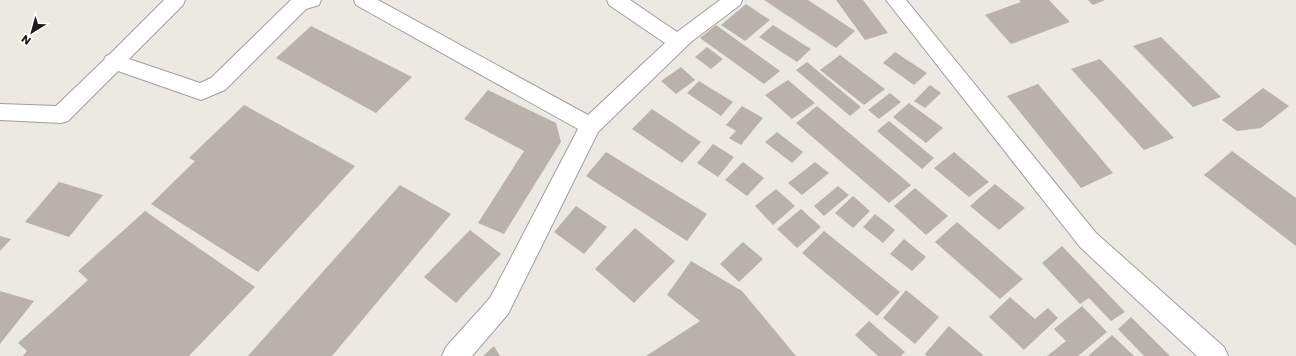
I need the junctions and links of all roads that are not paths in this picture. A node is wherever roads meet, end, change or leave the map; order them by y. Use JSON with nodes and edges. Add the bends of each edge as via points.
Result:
{"nodes":[{"id":1,"x":176,"y":0,"type":"edge"},
{"id":2,"x":312,"y":0,"type":"edge"},
{"id":3,"x":363,"y":0,"type":"edge"},
{"id":4,"x":616,"y":0,"type":"edge"},
{"id":5,"x":733,"y":0,"type":"edge"},
{"id":6,"x":895,"y":0,"type":"edge"},
{"id":7,"x":678,"y":42,"type":"junction"},
{"id":8,"x":113,"y":61,"type":"junction"},
{"id":9,"x":0,"y":112,"type":"edge"},
{"id":10,"x":590,"y":126,"type":"junction"},
{"id":11,"x":455,"y":356,"type":"edge"},
{"id":12,"x":1215,"y":356,"type":"edge"}],
"edges":[{"from":1,"to":8,"type":"street"},
{"from":2,"to":8,"type":"street","via":[[300,4],[218,84],[200,92]]},
{"from":3,"to":10,"type":"street"},
{"from":4,"to":7,"type":"street"},
{"from":5,"to":7,"type":"street"},
{"from":6,"to":12,"type":"street","via":[[1088,240]]},
{"from":7,"to":10,"type":"street"},
{"from":8,"to":9,"type":"street","via":[[61,115]]},
{"from":10,"to":11,"type":"street","via":[[499,306]]}]}
